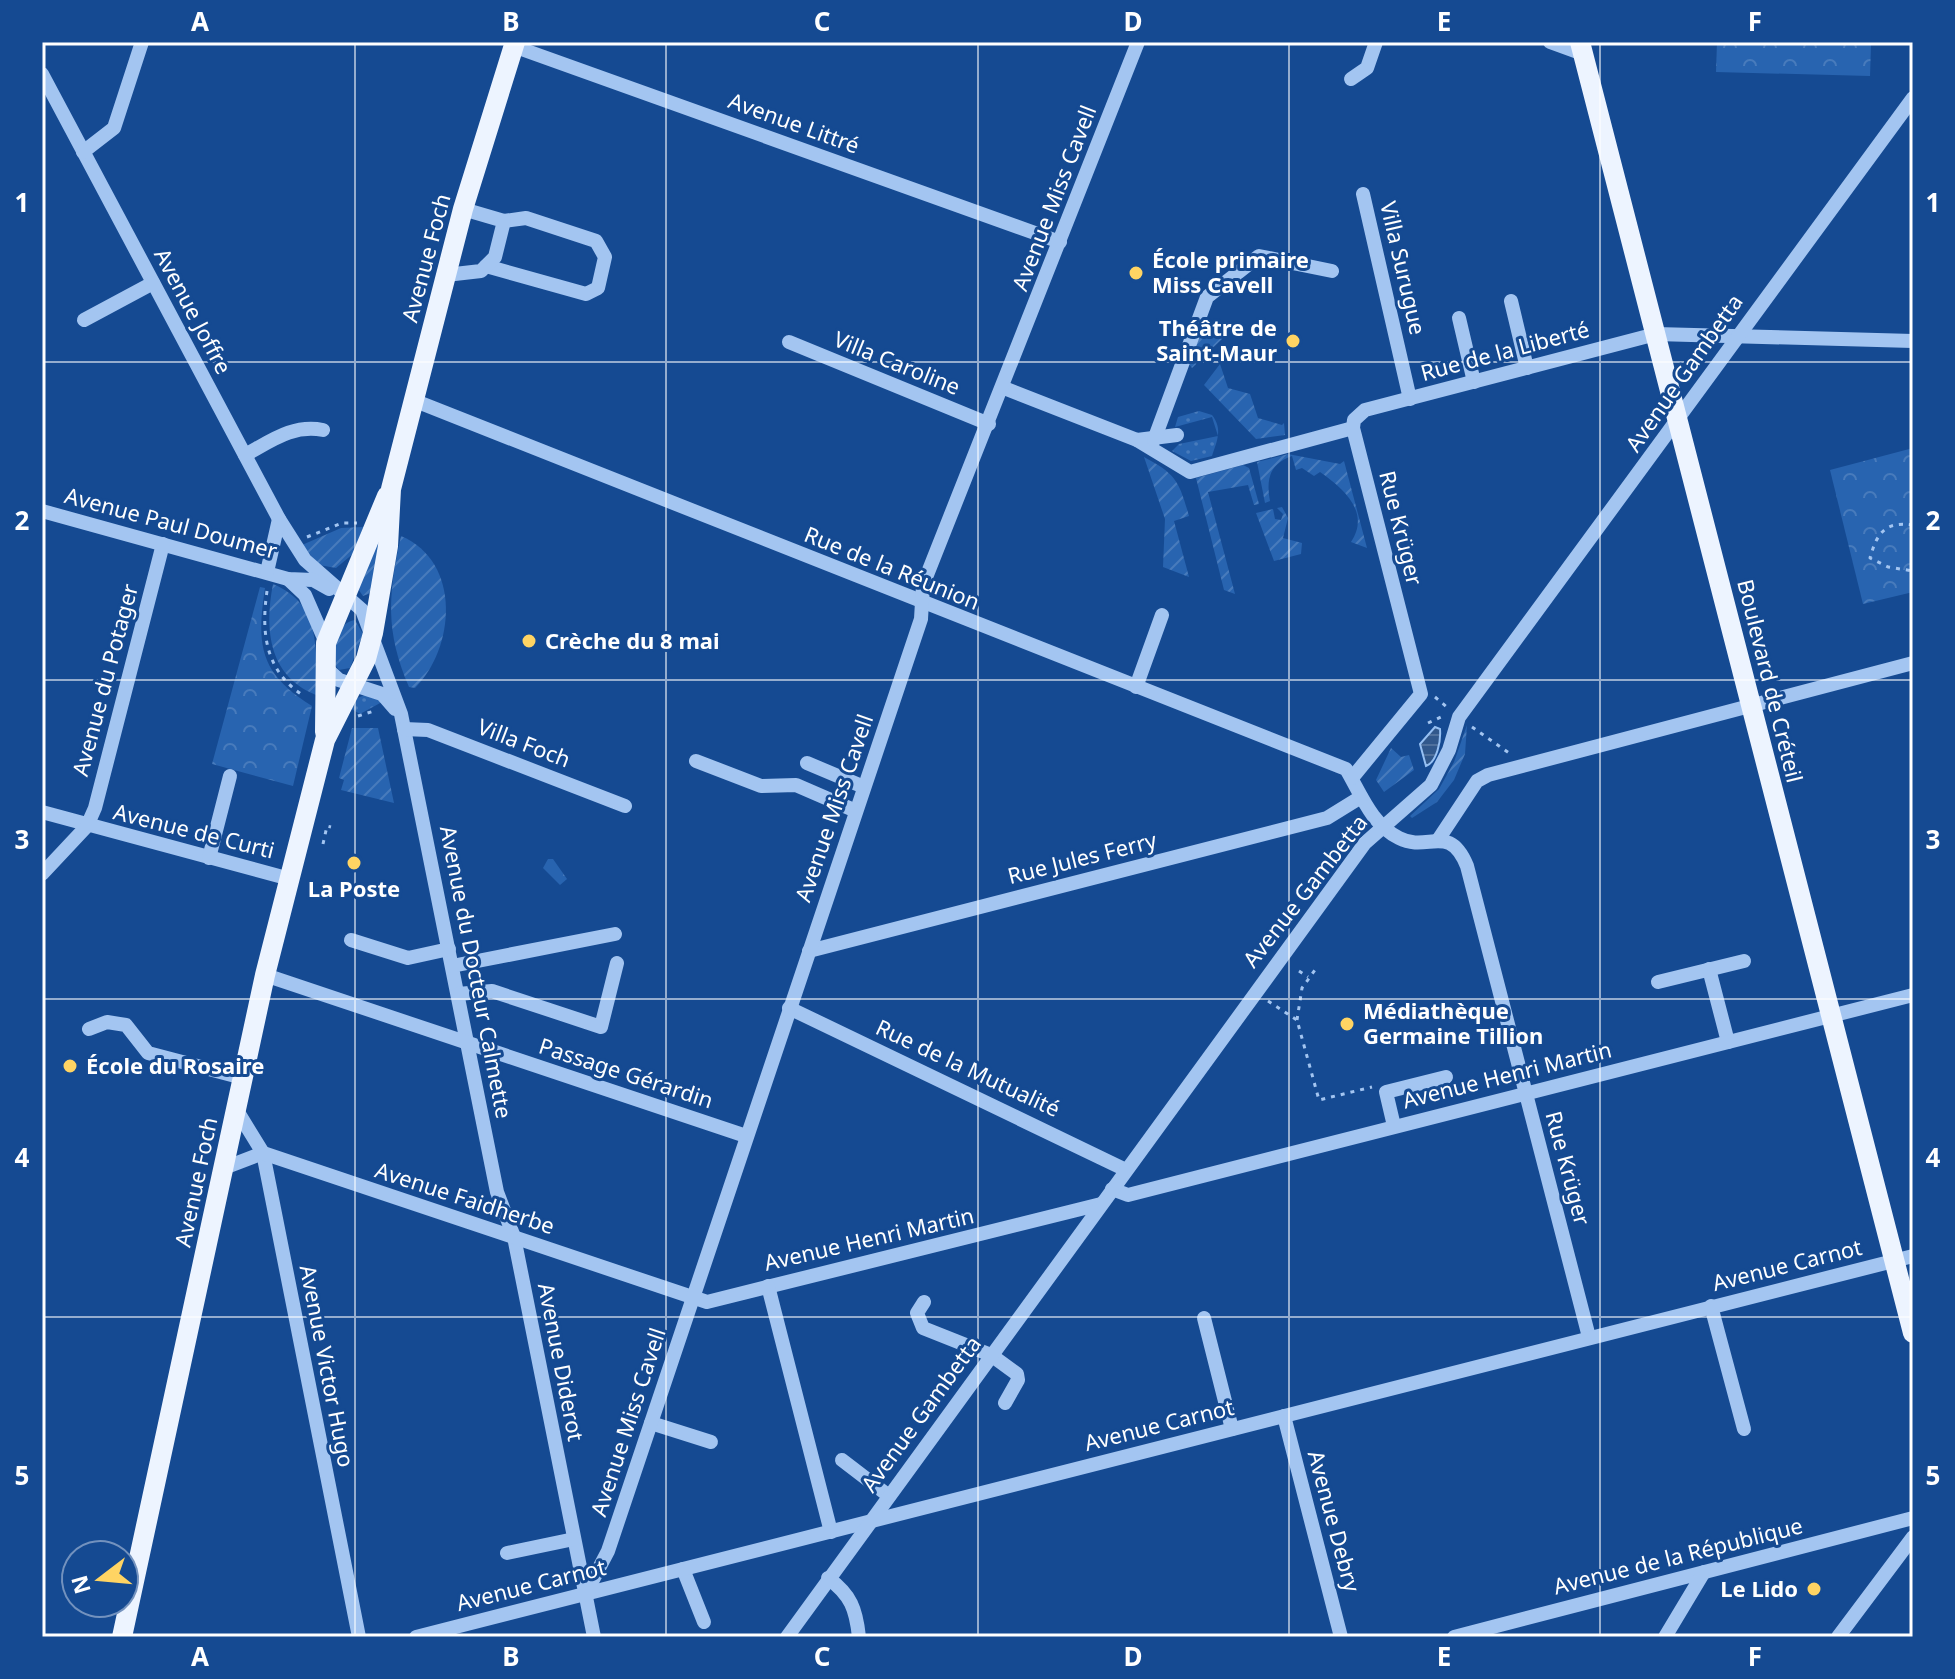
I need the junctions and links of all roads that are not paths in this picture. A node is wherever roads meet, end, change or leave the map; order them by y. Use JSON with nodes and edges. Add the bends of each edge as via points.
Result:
{"nodes":[{"id":1,"x":142,"y":42,"type":"edge"},
{"id":2,"x":1138,"y":42,"type":"edge"},
{"id":3,"x":1376,"y":42,"type":"edge"},
{"id":4,"x":1550,"y":42,"type":"edge"},
{"id":5,"x":514,"y":44,"type":"edge"},
{"id":6,"x":1581,"y":48,"type":"edge"},
{"id":7,"x":42,"y":74,"type":"edge"},
{"id":8,"x":1351,"y":79,"type":"dead end"},
{"id":9,"x":1913,"y":98,"type":"edge"},
{"id":10,"x":83,"y":152,"type":"junction"},
{"id":11,"x":1363,"y":194,"type":"dead end"},
{"id":12,"x":463,"y":209,"type":"junction"},
{"id":13,"x":504,"y":221,"type":"junction"},
{"id":14,"x":1060,"y":242,"type":"junction"},
{"id":15,"x":486,"y":266,"type":"junction"},
{"id":16,"x":1332,"y":271,"type":"dead end"},
{"id":17,"x":446,"y":275,"type":"junction"},
{"id":18,"x":153,"y":283,"type":"junction"},
{"id":19,"x":1511,"y":301,"type":"dead end"},
{"id":20,"x":1459,"y":318,"type":"dead end"},
{"id":21,"x":84,"y":320,"type":"dead end"},
{"id":22,"x":1656,"y":334,"type":"junction"},
{"id":23,"x":1735,"y":337,"type":"junction"},
{"id":24,"x":1913,"y":341,"type":"edge"},
{"id":25,"x":789,"y":342,"type":"dead end"},
{"id":26,"x":1527,"y":368,"type":"junction"},
{"id":27,"x":1474,"y":382,"type":"junction"},
{"id":28,"x":1004,"y":388,"type":"junction"},
{"id":29,"x":1410,"y":399,"type":"junction"},
{"id":30,"x":413,"y":400,"type":"junction"},
{"id":31,"x":1678,"y":422,"type":"junction"},
{"id":32,"x":989,"y":424,"type":"junction"},
{"id":33,"x":1353,"y":428,"type":"junction"},
{"id":34,"x":323,"y":430,"type":"dead end"},
{"id":35,"x":1177,"y":435,"type":"dead end"},
{"id":36,"x":1137,"y":440,"type":"junction"},
{"id":37,"x":1154,"y":440,"type":"junction"},
{"id":38,"x":245,"y":455,"type":"junction"},
{"id":39,"x":391,"y":489,"type":"junction"},
{"id":40,"x":42,"y":511,"type":"edge"},
{"id":41,"x":279,"y":519,"type":"junction"},
{"id":42,"x":163,"y":544,"type":"junction"},
{"id":43,"x":267,"y":578,"type":"junction"},
{"id":44,"x":288,"y":579,"type":"junction"},
{"id":45,"x":343,"y":597,"type":"junction"},
{"id":46,"x":922,"y":604,"type":"junction"},
{"id":47,"x":1162,"y":615,"type":"dead end"},
{"id":48,"x":373,"y":633,"type":"junction"},
{"id":49,"x":326,"y":643,"type":"junction"},
{"id":50,"x":1913,"y":663,"type":"edge"},
{"id":51,"x":326,"y":668,"type":"junction"},
{"id":52,"x":353,"y":683,"type":"junction"},
{"id":53,"x":1136,"y":687,"type":"junction"},
{"id":54,"x":1752,"y":705,"type":"junction"},
{"id":55,"x":403,"y":721,"type":"junction"},
{"id":56,"x":325,"y":740,"type":"junction"},
{"id":57,"x":696,"y":761,"type":"dead end"},
{"id":58,"x":807,"y":763,"type":"dead end"},
{"id":59,"x":230,"y":776,"type":"dead end"},
{"id":60,"x":1352,"y":778,"type":"junction"},
{"id":61,"x":864,"y":787,"type":"junction"},
{"id":62,"x":1361,"y":797,"type":"junction"},
{"id":63,"x":625,"y":806,"type":"dead end"},
{"id":64,"x":856,"y":811,"type":"junction"},
{"id":65,"x":42,"y":812,"type":"edge"},
{"id":66,"x":1382,"y":825,"type":"junction"},
{"id":67,"x":87,"y":826,"type":"junction"},
{"id":68,"x":1438,"y":840,"type":"junction"},
{"id":69,"x":209,"y":858,"type":"junction"},
{"id":70,"x":42,"y":874,"type":"edge"},
{"id":71,"x":290,"y":879,"type":"junction"},
{"id":72,"x":615,"y":934,"type":"dead end"},
{"id":73,"x":351,"y":940,"type":"dead end"},
{"id":74,"x":449,"y":949,"type":"junction"},
{"id":75,"x":809,"y":951,"type":"junction"},
{"id":76,"x":1744,"y":961,"type":"dead end"},
{"id":77,"x":617,"y":963,"type":"dead end"},
{"id":78,"x":452,"y":966,"type":"junction"},
{"id":79,"x":1709,"y":969,"type":"junction"},
{"id":80,"x":265,"y":975,"type":"junction"},
{"id":81,"x":1658,"y":982,"type":"dead end"},
{"id":82,"x":458,"y":994,"type":"junction"},
{"id":83,"x":1913,"y":995,"type":"edge"},
{"id":84,"x":789,"y":1008,"type":"junction"},
{"id":85,"x":1832,"y":1016,"type":"junction"},
{"id":86,"x":89,"y":1029,"type":"dead end"},
{"id":87,"x":1728,"y":1042,"type":"junction"},
{"id":88,"x":468,"y":1044,"type":"junction"},
{"id":89,"x":1446,"y":1077,"type":"dead end"},
{"id":90,"x":243,"y":1078,"type":"junction"},
{"id":91,"x":1525,"y":1094,"type":"junction"},
{"id":92,"x":236,"y":1109,"type":"junction"},
{"id":93,"x":1394,"y":1126,"type":"junction"},
{"id":94,"x":746,"y":1136,"type":"junction"},
{"id":95,"x":263,"y":1153,"type":"junction"},
{"id":96,"x":224,"y":1168,"type":"junction"},
{"id":97,"x":1126,"y":1170,"type":"junction"},
{"id":98,"x":1112,"y":1189,"type":"junction"},
{"id":99,"x":1102,"y":1204,"type":"junction"},
{"id":100,"x":514,"y":1237,"type":"junction"},
{"id":101,"x":1904,"y":1258,"type":"edge"},
{"id":102,"x":768,"y":1286,"type":"junction"},
{"id":103,"x":692,"y":1298,"type":"junction"},
{"id":104,"x":924,"y":1302,"type":"dead end"},
{"id":105,"x":1711,"y":1306,"type":"junction"},
{"id":106,"x":1204,"y":1318,"type":"dead end"},
{"id":107,"x":1913,"y":1333,"type":"edge"},
{"id":108,"x":1589,"y":1337,"type":"junction"},
{"id":109,"x":991,"y":1355,"type":"junction"},
{"id":110,"x":1005,"y":1403,"type":"dead end"},
{"id":111,"x":1284,"y":1416,"type":"junction"},
{"id":112,"x":651,"y":1423,"type":"junction"},
{"id":113,"x":1232,"y":1429,"type":"junction"},
{"id":114,"x":1744,"y":1429,"type":"dead end"},
{"id":115,"x":711,"y":1442,"type":"dead end"},
{"id":116,"x":842,"y":1460,"type":"dead end"},
{"id":117,"x":889,"y":1496,"type":"junction"},
{"id":118,"x":1913,"y":1518,"type":"edge"},
{"id":119,"x":870,"y":1521,"type":"junction"},
{"id":120,"x":831,"y":1532,"type":"junction"},
{"id":121,"x":1913,"y":1537,"type":"edge"},
{"id":122,"x":574,"y":1539,"type":"junction"},
{"id":123,"x":507,"y":1553,"type":"dead end"},
{"id":124,"x":683,"y":1569,"type":"junction"},
{"id":125,"x":1704,"y":1572,"type":"junction"},
{"id":126,"x":828,"y":1578,"type":"junction"},
{"id":127,"x":586,"y":1593,"type":"junction"},
{"id":128,"x":704,"y":1622,"type":"dead end"},
{"id":129,"x":122,"y":1637,"type":"edge"},
{"id":130,"x":359,"y":1637,"type":"edge"},
{"id":131,"x":416,"y":1637,"type":"edge"},
{"id":132,"x":594,"y":1637,"type":"edge"},
{"id":133,"x":787,"y":1637,"type":"edge"},
{"id":134,"x":859,"y":1637,"type":"edge"},
{"id":135,"x":1341,"y":1637,"type":"edge"},
{"id":136,"x":1454,"y":1637,"type":"edge"},
{"id":137,"x":1665,"y":1637,"type":"edge"},
{"id":138,"x":1838,"y":1637,"type":"edge"}],
"edges":[{"from":1,"to":10,"type":"street","via":[[114,128]]},
{"from":2,"to":14,"type":"street","name":"Avenue Miss Cavell"},
{"from":3,"to":8,"type":"street","via":[[1367,68]]},
{"from":4,"to":6,"type":"street"},
{"from":5,"to":12,"type":"main road","name":"Avenue Foch"},
{"from":5,"to":14,"type":"street","name":"Avenue Littré"},
{"from":6,"to":22,"type":"main road","name":"Boulevard de Créteil"},
{"from":7,"to":10,"type":"street","name":"Avenue Joffre"},
{"from":9,"to":23,"type":"street","name":"Avenue Gambetta"},
{"from":10,"to":18,"type":"street","name":"Avenue Joffre"},
{"from":11,"to":29,"type":"street","name":"Villa Surugue"},
{"from":12,"to":13,"type":"street"},
{"from":12,"to":17,"type":"main road","name":"Avenue Foch"},
{"from":13,"to":15,"type":"street","via":[[495,257]]},
{"from":13,"to":15,"type":"street","via":[[526,218],[596,241],[605,257],[598,288],[586,294]]},
{"from":14,"to":28,"type":"street","name":"Avenue Miss Cavell"},
{"from":15,"to":17,"type":"street"},
{"from":16,"to":37,"type":"street","via":[[1259,256],[1207,297]]},
{"from":17,"to":30,"type":"main road","name":"Avenue Foch"},
{"from":18,"to":21,"type":"street"},
{"from":18,"to":38,"type":"street","name":"Avenue Joffre"},
{"from":19,"to":26,"type":"street"},
{"from":20,"to":27,"type":"street"},
{"from":22,"to":23,"type":"street","name":"Rue de la Liberté"},
{"from":22,"to":26,"type":"street","name":"Rue de la Liberté"},
{"from":22,"to":31,"type":"main road","name":"Boulevard de Créteil"},
{"from":23,"to":24,"type":"street","name":"Rue de la Liberté"},
{"from":23,"to":31,"type":"street","name":"Avenue Gambetta"},
{"from":25,"to":32,"type":"street","name":"Villa Caroline"},
{"from":26,"to":27,"type":"street","name":"Rue de la Liberté"},
{"from":27,"to":29,"type":"street","name":"Rue de la Liberté"},
{"from":28,"to":32,"type":"street","name":"Avenue Miss Cavell"},
{"from":28,"to":36,"type":"street"},
{"from":29,"to":33,"type":"street","name":"Rue de la Liberté","via":[[1365,410]]},
{"from":30,"to":39,"type":"main road","name":"Avenue Foch"},
{"from":30,"to":46,"type":"street","name":"Rue de la Réunion"},
{"from":31,"to":54,"type":"main road","name":"Boulevard de Créteil"},
{"from":31,"to":66,"type":"street","name":"Avenue Gambetta","via":[[1459,717],[1431,785]]},
{"from":32,"to":46,"type":"street","name":"Avenue Miss Cavell","via":[[923,585]]},
{"from":33,"to":36,"type":"street","via":[[1190,472]]},
{"from":33,"to":60,"type":"street","name":"Rue Krüger","via":[[1421,694]]},
{"from":34,"to":38,"type":"street","via":[[294,429]]},
{"from":35,"to":37,"type":"street"},
{"from":36,"to":37,"type":"street"},
{"from":38,"to":41,"type":"street","name":"Avenue Joffre"},
{"from":39,"to":45,"type":"main road","name":"Avenue Foch"},
{"from":39,"to":48,"type":"main road","name":"Avenue Foch","via":[[388,546]]},
{"from":40,"to":42,"type":"street","name":"Avenue Paul Doumer"},
{"from":41,"to":43,"type":"street"},
{"from":41,"to":45,"type":"street","name":"Avenue Joffre","via":[[305,560]]},
{"from":42,"to":43,"type":"street","name":"Avenue Paul Doumer"},
{"from":42,"to":67,"type":"street","name":"Avenue du Potager"},
{"from":43,"to":44,"type":"street","name":"Avenue Paul Doumer"},
{"from":44,"to":45,"type":"street","name":"Avenue Paul Doumer","via":[[313,580]]},
{"from":44,"to":49,"type":"street","via":[[305,595]]},
{"from":45,"to":48,"type":"street","name":"Avenue du Docteur Calmette","via":[[362,610]]},
{"from":45,"to":49,"type":"main road","name":"Avenue Foch"},
{"from":46,"to":53,"type":"street","name":"Rue de la Réunion"},
{"from":46,"to":61,"type":"street","name":"Avenue Miss Cavell"},
{"from":47,"to":53,"type":"street"},
{"from":48,"to":52,"type":"main road","name":"Avenue Foch"},
{"from":48,"to":55,"type":"street","name":"Avenue du Docteur Calmette"},
{"from":49,"to":51,"type":"main road","name":"Avenue Foch"},
{"from":50,"to":54,"type":"street"},
{"from":51,"to":52,"type":"street","via":[[339,680]]},
{"from":51,"to":56,"type":"main road","name":"Avenue Foch"},
{"from":52,"to":55,"type":"street","via":[[382,694]]},
{"from":52,"to":56,"type":"main road","name":"Avenue Foch"},
{"from":53,"to":60,"type":"street","name":"Rue de la Réunion","via":[[1346,769]]},
{"from":54,"to":68,"type":"street","via":[[1477,781]]},
{"from":54,"to":85,"type":"main road","name":"Boulevard de Créteil"},
{"from":55,"to":63,"type":"street","name":"Villa Foch"},
{"from":55,"to":74,"type":"street","name":"Avenue du Docteur Calmette"},
{"from":56,"to":71,"type":"main road","name":"Avenue Foch"},
{"from":57,"to":64,"type":"street","via":[[761,786],[796,785]]},
{"from":58,"to":61,"type":"street"},
{"from":59,"to":69,"type":"street"},
{"from":60,"to":62,"type":"street"},
{"from":61,"to":64,"type":"street","name":"Avenue Miss Cavell"},
{"from":62,"to":66,"type":"street"},
{"from":62,"to":75,"type":"street","name":"Rue Jules Ferry","via":[[1327,818]]},
{"from":64,"to":75,"type":"street","name":"Avenue Miss Cavell"},
{"from":65,"to":67,"type":"street","name":"Avenue de Curti"},
{"from":66,"to":68,"type":"street","via":[[1404,841]]},
{"from":66,"to":97,"type":"street","name":"Avenue Gambetta"},
{"from":67,"to":69,"type":"street","name":"Avenue de Curti"},
{"from":67,"to":70,"type":"street"},
{"from":68,"to":91,"type":"street","name":"Rue Krüger","via":[[1455,846],[1467,866]]},
{"from":69,"to":71,"type":"street","name":"Avenue de Curti"},
{"from":71,"to":80,"type":"main road","name":"Avenue Foch"},
{"from":72,"to":78,"type":"street"},
{"from":73,"to":74,"type":"street","via":[[408,958]]},
{"from":74,"to":78,"type":"street","name":"Avenue du Docteur Calmette"},
{"from":75,"to":84,"type":"street","name":"Avenue Miss Cavell"},
{"from":76,"to":79,"type":"street"},
{"from":77,"to":82,"type":"street","via":[[601,1027],[492,991]]},
{"from":78,"to":82,"type":"street","name":"Avenue du Docteur Calmette"},
{"from":79,"to":81,"type":"street"},
{"from":79,"to":87,"type":"street"},
{"from":80,"to":88,"type":"street","name":"Passage Gérardin"},
{"from":80,"to":90,"type":"main road","name":"Avenue Foch"},
{"from":82,"to":88,"type":"street","name":"Avenue du Docteur Calmette"},
{"from":83,"to":85,"type":"street","name":"Avenue Henri Martin"},
{"from":84,"to":94,"type":"street","name":"Avenue Miss Cavell"},
{"from":84,"to":97,"type":"street","name":"Rue de la Mutualité"},
{"from":85,"to":87,"type":"street","name":"Avenue Henri Martin"},
{"from":85,"to":101,"type":"main road","name":"Boulevard de Créteil"},
{"from":86,"to":90,"type":"street","via":[[107,1022],[126,1025],[148,1053]]},
{"from":87,"to":91,"type":"street","name":"Avenue Henri Martin"},
{"from":88,"to":94,"type":"street","name":"Passage Gérardin"},
{"from":88,"to":100,"type":"street","name":"Avenue du Docteur Calmette","via":[[497,1192]]},
{"from":89,"to":93,"type":"street","via":[[1386,1092]]},
{"from":90,"to":92,"type":"main road","name":"Avenue Foch"},
{"from":91,"to":93,"type":"street","name":"Avenue Henri Martin"},
{"from":91,"to":108,"type":"street","name":"Rue Krüger"},
{"from":92,"to":95,"type":"street","name":"Avenue Victor Hugo"},
{"from":92,"to":96,"type":"main road","name":"Avenue Foch"},
{"from":93,"to":98,"type":"street","name":"Avenue Henri Martin","via":[[1128,1195]]},
{"from":94,"to":103,"type":"street","name":"Avenue Miss Cavell"},
{"from":95,"to":96,"type":"street"},
{"from":95,"to":100,"type":"street","name":"Avenue Faidherbe"},
{"from":95,"to":130,"type":"street","name":"Avenue Victor Hugo"},
{"from":96,"to":129,"type":"main road","name":"Avenue Foch"},
{"from":97,"to":98,"type":"street","name":"Avenue Gambetta"},
{"from":98,"to":99,"type":"street","name":"Avenue Gambetta"},
{"from":99,"to":102,"type":"street","name":"Avenue Henri Martin"},
{"from":99,"to":109,"type":"street","name":"Avenue Gambetta"},
{"from":100,"to":103,"type":"street","name":"Avenue Faidherbe"},
{"from":100,"to":122,"type":"street","name":"Avenue Diderot"},
{"from":101,"to":105,"type":"street","name":"Avenue Carnot"},
{"from":101,"to":107,"type":"main road","name":"Boulevard de Créteil"},
{"from":102,"to":103,"type":"street","name":"Avenue Henri Martin","via":[[707,1302]]},
{"from":102,"to":120,"type":"street"},
{"from":103,"to":112,"type":"street","name":"Avenue Miss Cavell"},
{"from":104,"to":109,"type":"street","via":[[917,1313],[923,1328]]},
{"from":105,"to":108,"type":"street","name":"Avenue Carnot"},
{"from":105,"to":114,"type":"street"},
{"from":106,"to":113,"type":"street"},
{"from":108,"to":111,"type":"street","name":"Avenue Carnot"},
{"from":109,"to":110,"type":"street","via":[[1017,1374]]},
{"from":109,"to":117,"type":"street","name":"Avenue Gambetta"},
{"from":111,"to":113,"type":"street","name":"Avenue Carnot"},
{"from":111,"to":135,"type":"street","name":"Avenue Debry"},
{"from":112,"to":115,"type":"street"},
{"from":112,"to":127,"type":"street","name":"Avenue Miss Cavell","via":[[608,1551]]},
{"from":113,"to":119,"type":"street","name":"Avenue Carnot"},
{"from":116,"to":117,"type":"street"},
{"from":117,"to":119,"type":"street","name":"Avenue Gambetta"},
{"from":118,"to":125,"type":"street","name":"Avenue de la République"},
{"from":119,"to":120,"type":"street","name":"Avenue Carnot"},
{"from":119,"to":126,"type":"street","name":"Avenue Gambetta"},
{"from":120,"to":124,"type":"street","name":"Avenue Carnot"},
{"from":121,"to":138,"type":"street"},
{"from":122,"to":123,"type":"street"},
{"from":122,"to":127,"type":"street","name":"Avenue Diderot"},
{"from":124,"to":127,"type":"street","name":"Avenue Carnot"},
{"from":124,"to":128,"type":"street"},
{"from":125,"to":136,"type":"street","name":"Avenue de la République"},
{"from":125,"to":137,"type":"street"},
{"from":126,"to":133,"type":"street","name":"Avenue Gambetta"},
{"from":126,"to":134,"type":"street","via":[[856,1608]]},
{"from":127,"to":131,"type":"street","name":"Avenue Carnot"},
{"from":127,"to":132,"type":"street","name":"Avenue Diderot"}]}
